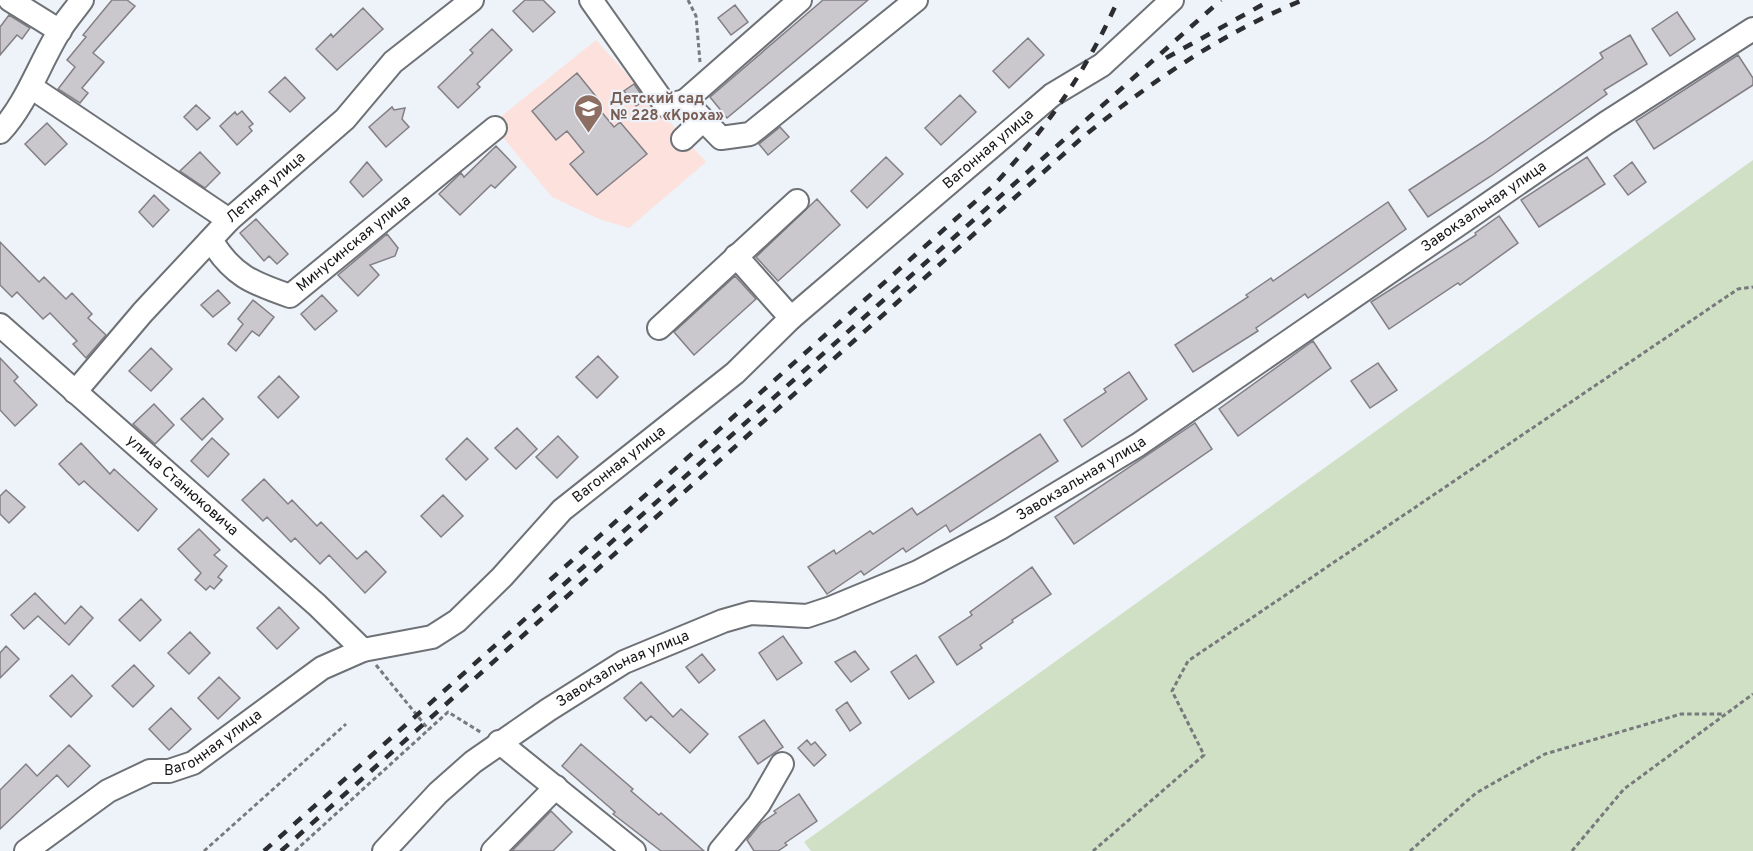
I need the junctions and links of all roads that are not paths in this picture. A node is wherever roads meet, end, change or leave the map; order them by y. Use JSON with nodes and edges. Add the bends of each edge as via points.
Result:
{"nodes":[{"id":1,"x":10,"y":0,"type":"edge"},
{"id":2,"x":82,"y":0,"type":"edge"},
{"id":3,"x":472,"y":0,"type":"edge"},
{"id":4,"x":591,"y":0,"type":"edge"},
{"id":5,"x":800,"y":0,"type":"edge"},
{"id":6,"x":916,"y":0,"type":"edge"},
{"id":7,"x":1172,"y":0,"type":"edge"},
{"id":8,"x":1753,"y":29,"type":"edge"},
{"id":9,"x":60,"y":31,"type":"junction"},
{"id":10,"x":31,"y":87,"type":"junction"},
{"id":11,"x":685,"y":101,"type":"junction"},
{"id":12,"x":703,"y":120,"type":"junction"},
{"id":13,"x":495,"y":128,"type":"dead end"},
{"id":14,"x":0,"y":132,"type":"edge"},
{"id":15,"x":683,"y":139,"type":"dead end"},
{"id":16,"x":796,"y":201,"type":"dead end"},
{"id":17,"x":229,"y":220,"type":"junction"},
{"id":18,"x":212,"y":240,"type":"junction"},
{"id":19,"x":736,"y":256,"type":"junction"},
{"id":20,"x":791,"y":318,"type":"junction"},
{"id":21,"x":0,"y":324,"type":"edge"},
{"id":22,"x":659,"y":328,"type":"dead end"},
{"id":23,"x":75,"y":392,"type":"junction"},
{"id":24,"x":363,"y":650,"type":"junction"},
{"id":25,"x":499,"y":742,"type":"junction"},
{"id":26,"x":782,"y":764,"type":"dead end"},
{"id":27,"x":556,"y":787,"type":"junction"},
{"id":28,"x":26,"y":851,"type":"edge"},
{"id":29,"x":384,"y":851,"type":"edge"},
{"id":30,"x":493,"y":851,"type":"edge"},
{"id":31,"x":634,"y":851,"type":"edge"},
{"id":32,"x":720,"y":851,"type":"edge"}],
"edges":[{"from":1,"to":9,"type":"street"},
{"from":2,"to":9,"type":"street"},
{"from":3,"to":17,"type":"street","name":"Летняя улица","via":[[393,62],[345,119]]},
{"from":4,"to":11,"type":"street","via":[[666,106]]},
{"from":5,"to":11,"type":"street"},
{"from":6,"to":12,"type":"street","via":[[750,134],[721,138]]},
{"from":7,"to":20,"type":"street","name":"Вагонная улица","via":[[1102,65],[1052,95]]},
{"from":8,"to":25,"type":"street","name":"Завокзальная улица","via":[[1606,123],[1137,445],[1000,528],[918,572],[831,608],[807,616],[751,613],[624,662]]},
{"from":9,"to":10,"type":"street"},
{"from":10,"to":14,"type":"street"},
{"from":10,"to":17,"type":"street"},
{"from":11,"to":12,"type":"street"},
{"from":12,"to":15,"type":"street"},
{"from":13,"to":18,"type":"street","name":"Минусинская улица","via":[[290,296],[252,283],[224,262]]},
{"from":16,"to":19,"type":"street"},
{"from":17,"to":18,"type":"street","name":"Летняя улица"},
{"from":18,"to":23,"type":"street","name":"Летняя улица","via":[[143,312]]},
{"from":19,"to":20,"type":"street"},
{"from":19,"to":22,"type":"street"},
{"from":20,"to":24,"type":"street","name":"Вагонная улица","via":[[735,373],[562,510],[456,621],[432,637]]},
{"from":21,"to":23,"type":"street","name":"улица Станюковича"},
{"from":23,"to":24,"type":"street","name":"улица Станюковича"},
{"from":24,"to":28,"type":"street","name":"Вагонная улица","via":[[322,668],[193,763],[169,771],[150,771],[108,791]]},
{"from":25,"to":27,"type":"street"},
{"from":25,"to":29,"type":"street","name":"Завокзальная улица","via":[[438,793]]},
{"from":26,"to":32,"type":"street","via":[[759,804]]},
{"from":27,"to":30,"type":"street"},
{"from":27,"to":31,"type":"street"}]}
